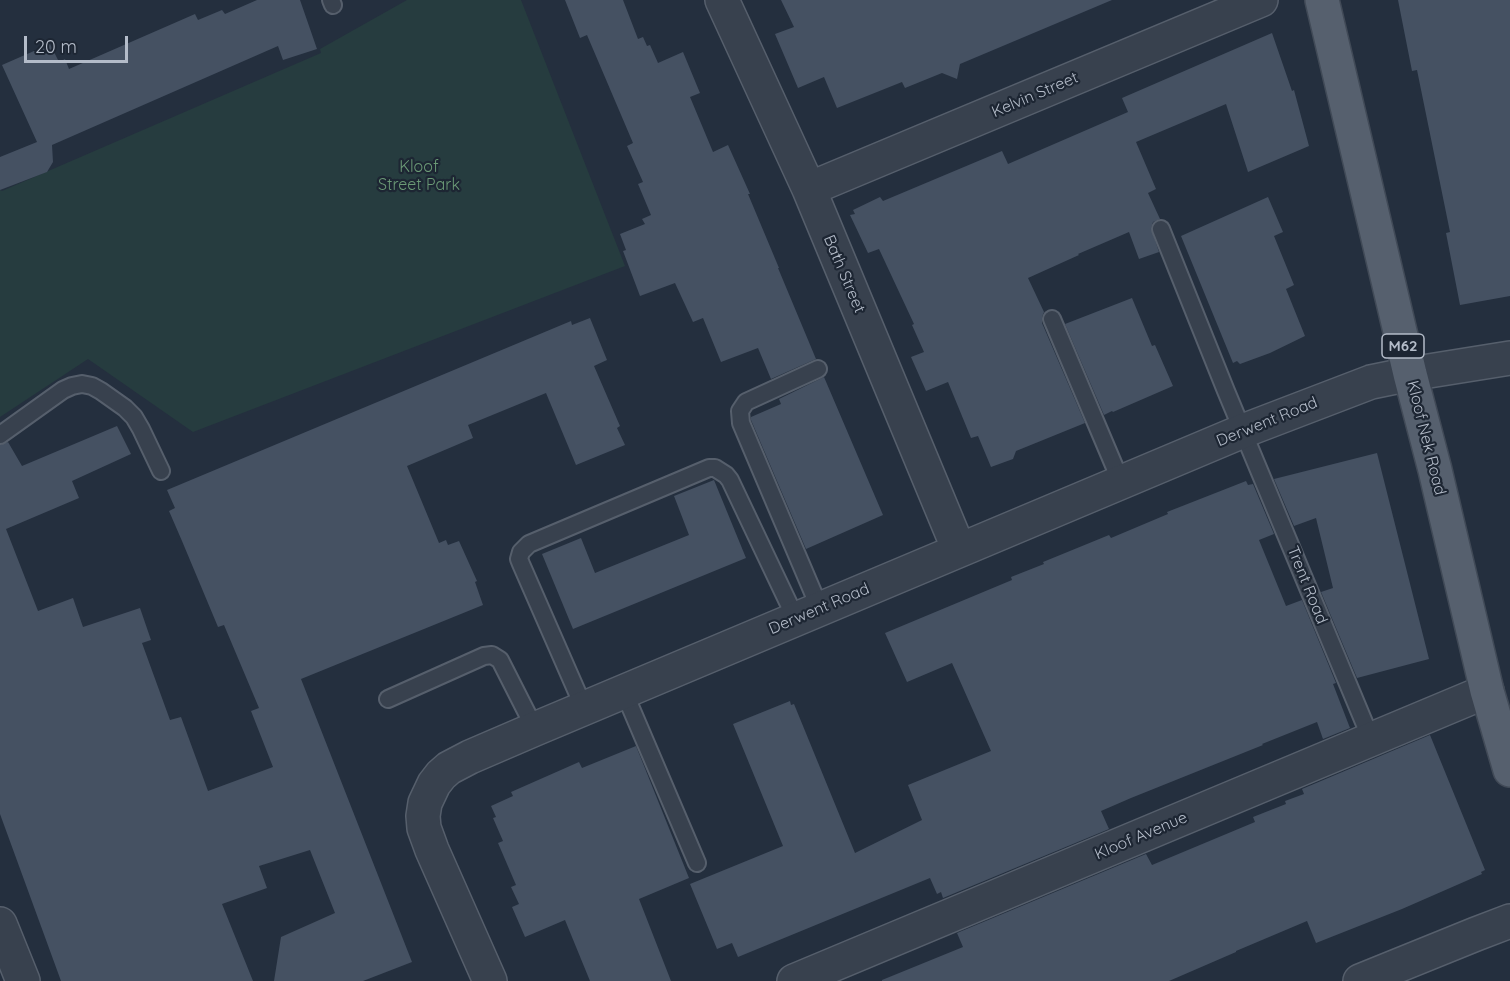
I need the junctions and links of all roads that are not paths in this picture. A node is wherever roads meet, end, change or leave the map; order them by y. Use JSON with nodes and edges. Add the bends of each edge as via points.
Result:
{"nodes":[{"id":1,"x":722,"y":0,"type":"edge"},
{"id":2,"x":1261,"y":0,"type":"edge"},
{"id":3,"x":1322,"y":0,"type":"edge"},
{"id":4,"x":809,"y":189,"type":"junction"},
{"id":5,"x":1161,"y":229,"type":"dead end"},
{"id":6,"x":1052,"y":319,"type":"dead end"},
{"id":7,"x":1510,"y":358,"type":"edge"},
{"id":8,"x":818,"y":369,"type":"dead end"},
{"id":9,"x":1410,"y":374,"type":"junction"},
{"id":10,"x":1243,"y":431,"type":"junction"},
{"id":11,"x":0,"y":435,"type":"edge"},
{"id":12,"x":161,"y":471,"type":"dead end"},
{"id":13,"x":1121,"y":482,"type":"junction"},
{"id":14,"x":959,"y":550,"type":"junction"},
{"id":15,"x":808,"y":614,"type":"junction"},
{"id":16,"x":1487,"y":691,"type":"junction"},
{"id":17,"x":624,"y":692,"type":"junction"},
{"id":18,"x":388,"y":699,"type":"dead end"},
{"id":19,"x":584,"y":708,"type":"junction"},
{"id":20,"x":535,"y":729,"type":"junction"},
{"id":21,"x":1371,"y":739,"type":"junction"},
{"id":22,"x":1510,"y":770,"type":"edge"},
{"id":23,"x":698,"y":863,"type":"dead end"},
{"id":24,"x":1510,"y":921,"type":"edge"},
{"id":25,"x":0,"y":924,"type":"edge"},
{"id":26,"x":24,"y":981,"type":"edge"},
{"id":27,"x":490,"y":981,"type":"edge"},
{"id":28,"x":794,"y":981,"type":"edge"},
{"id":29,"x":1360,"y":981,"type":"edge"}],
"edges":[{"from":1,"to":4,"type":"street","name":"Bath Street"},
{"from":2,"to":4,"type":"street","name":"Kelvin Street"},
{"from":3,"to":9,"type":"main road","name":"Kloof Nek Road","number":"M62"},
{"from":4,"to":14,"type":"street","name":"Bath Street"},
{"from":5,"to":10,"type":"lane","name":"Trent Road"},
{"from":6,"to":13,"type":"lane"},
{"from":7,"to":9,"type":"street","name":"Derwent Road"},
{"from":8,"to":15,"type":"lane","via":[[746,402],[740,411]]},
{"from":9,"to":10,"type":"street","name":"Derwent Road","via":[[1371,382]]},
{"from":9,"to":16,"type":"main road","name":"Kloof Nek Road","number":"M62"},
{"from":10,"to":13,"type":"street","name":"Derwent Road"},
{"from":10,"to":21,"type":"lane","name":"Trent Road"},
{"from":11,"to":12,"type":"lane","via":[[63,390],[82,384],[92,386],[134,417]]},
{"from":13,"to":14,"type":"street","name":"Derwent Road"},
{"from":14,"to":15,"type":"street","name":"Derwent Road"},
{"from":15,"to":17,"type":"street","name":"Derwent Road"},
{"from":15,"to":19,"type":"lane","via":[[730,480],[716,468],[709,468],[529,544],[521,552],[521,564]]},
{"from":16,"to":21,"type":"street","name":"Kloof Avenue"},
{"from":16,"to":22,"type":"main road","name":"Kloof Nek Road","number":"M62"},
{"from":17,"to":19,"type":"street","name":"Derwent Road"},
{"from":17,"to":23,"type":"lane"},
{"from":18,"to":20,"type":"lane","via":[[492,655],[500,660]]},
{"from":19,"to":20,"type":"street","name":"Derwent Road"},
{"from":20,"to":27,"type":"street","name":"Derwent Road","via":[[449,768],[434,784],[425,803],[424,828],[432,850]]},
{"from":21,"to":28,"type":"street","name":"Kloof Avenue"},
{"from":24,"to":29,"type":"street"},
{"from":25,"to":26,"type":"street"}]}
